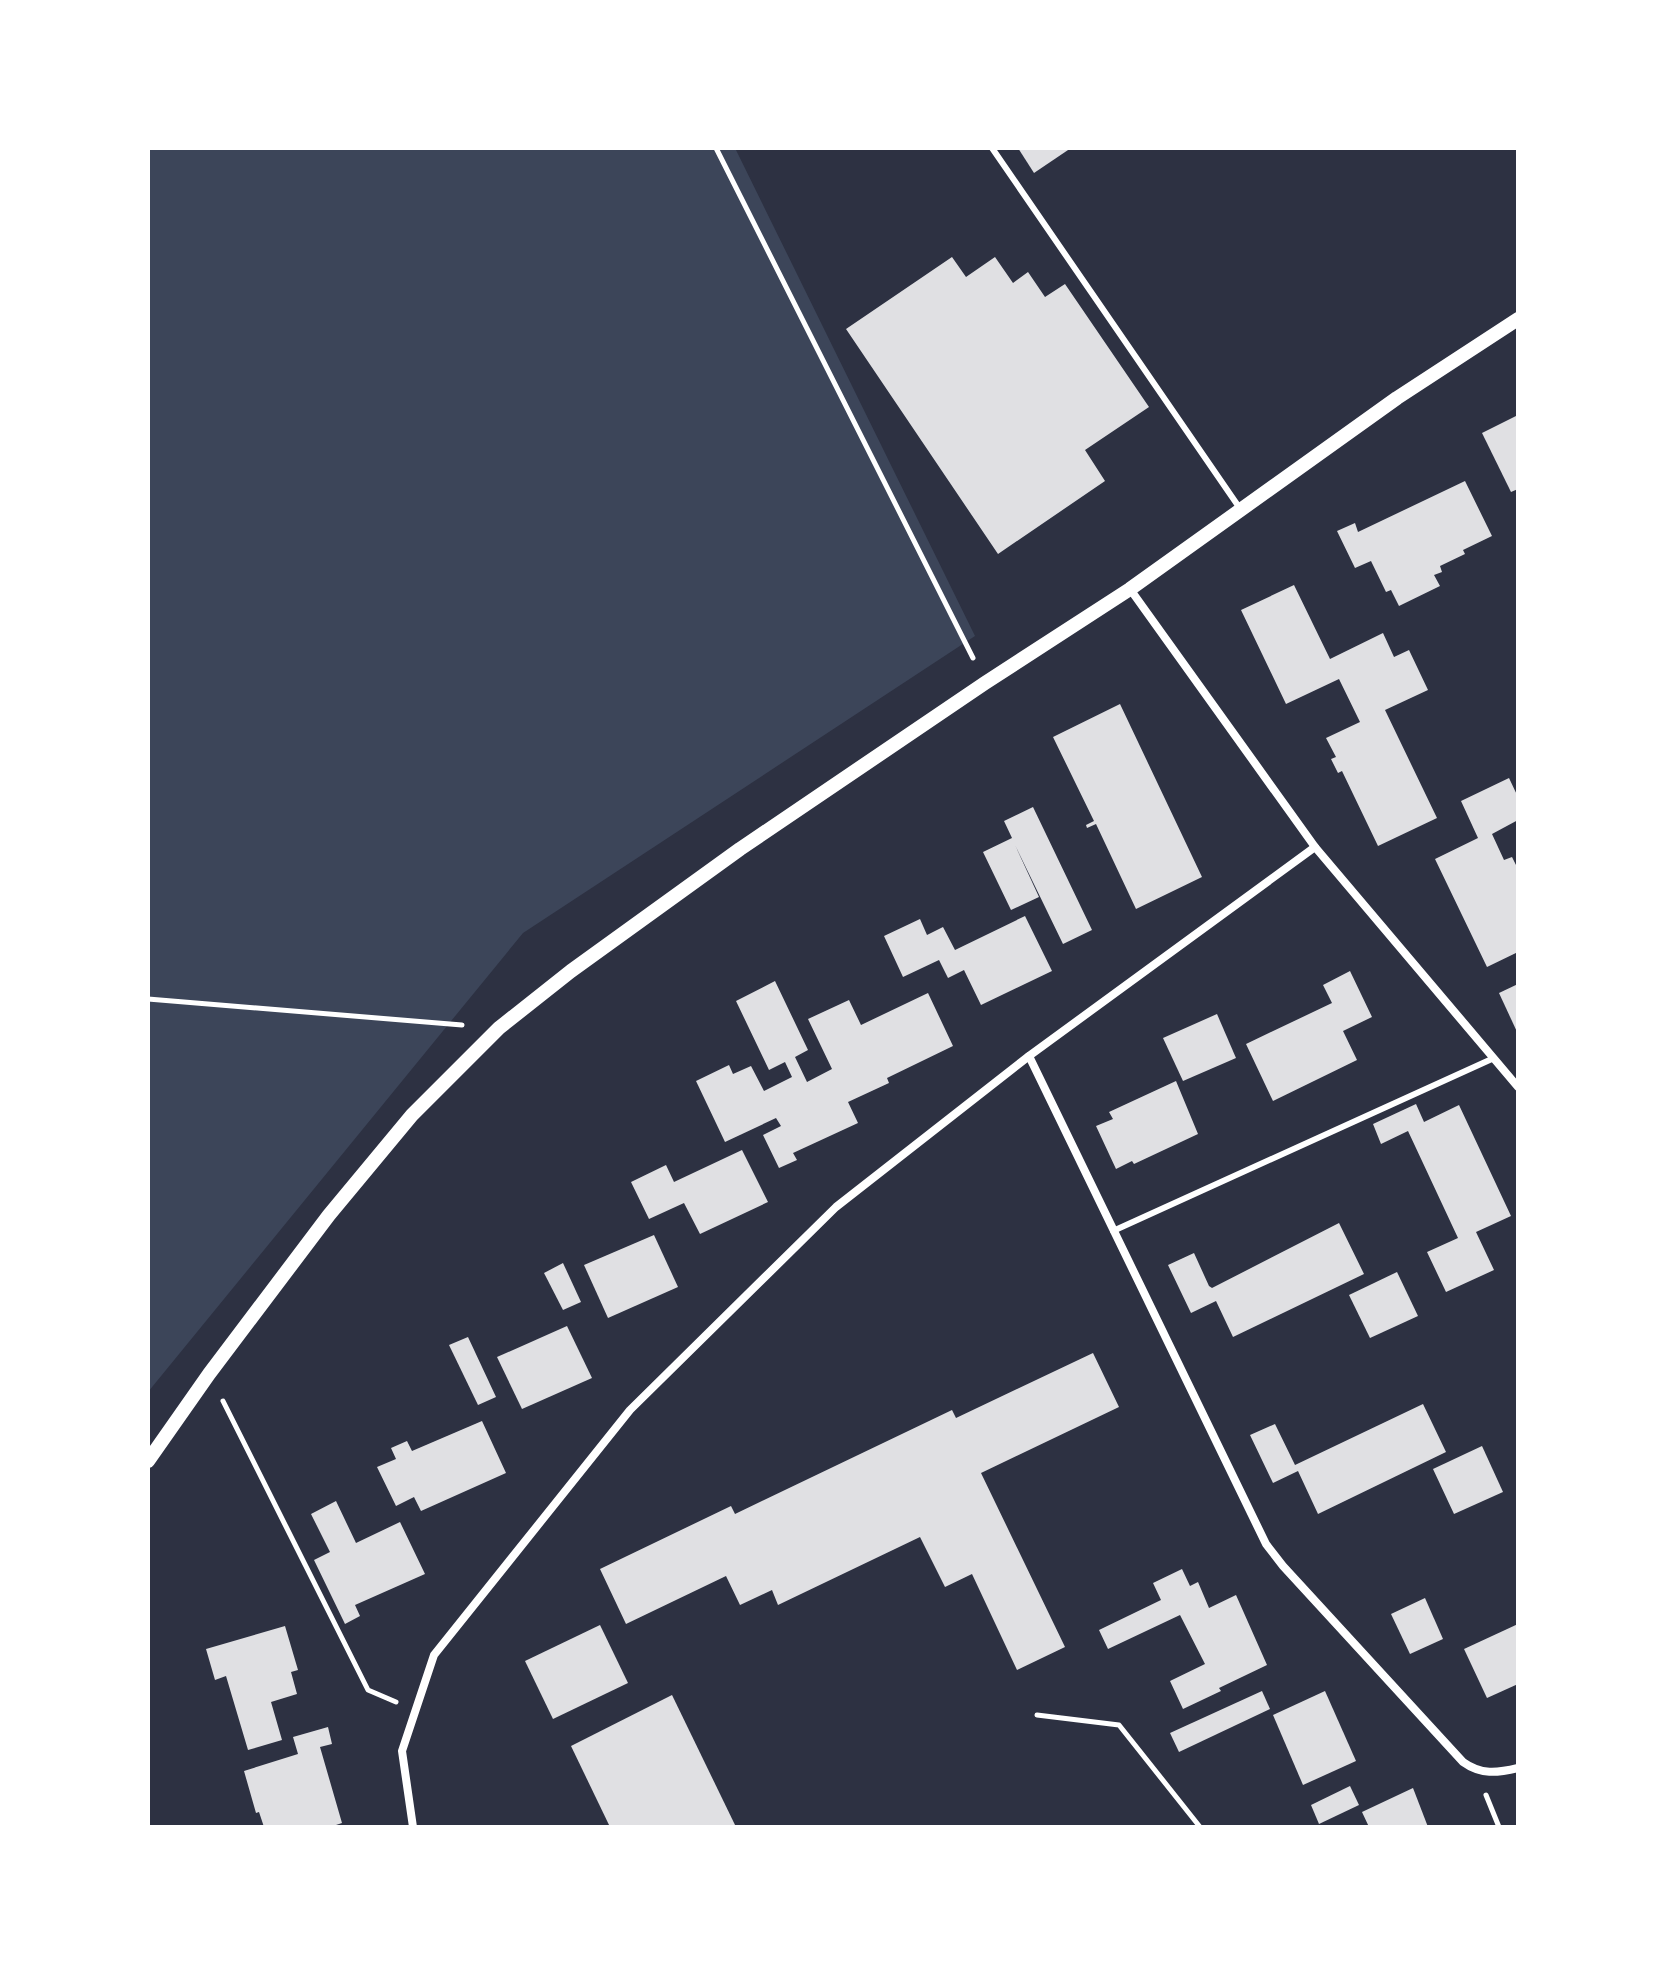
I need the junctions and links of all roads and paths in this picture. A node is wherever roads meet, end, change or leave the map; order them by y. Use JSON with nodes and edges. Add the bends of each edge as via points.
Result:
{"nodes":[{"id":1,"x":716,"y":148,"type":"edge"},
{"id":2,"x":992,"y":148,"type":"edge"},
{"id":3,"x":1518,"y":319,"type":"edge"},
{"id":4,"x":1241,"y":510,"type":"junction"},
{"id":5,"x":1130,"y":589,"type":"junction"},
{"id":6,"x":985,"y":683,"type":"junction"},
{"id":7,"x":1315,"y":847,"type":"junction"},
{"id":8,"x":148,"y":999,"type":"edge"},
{"id":9,"x":499,"y":1028,"type":"junction"},
{"id":10,"x":1029,"y":1056,"type":"junction"},
{"id":11,"x":1494,"y":1058,"type":"junction"},
{"id":12,"x":1518,"y":1087,"type":"edge"},
{"id":13,"x":1113,"y":1231,"type":"junction"},
{"id":14,"x":209,"y":1374,"type":"junction"},
{"id":15,"x":148,"y":1461,"type":"edge"},
{"id":16,"x":415,"y":1710,"type":"junction"},
{"id":17,"x":1037,"y":1715,"type":"dead end"},
{"id":18,"x":1518,"y":1768,"type":"edge"},
{"id":19,"x":413,"y":1827,"type":"edge"},
{"id":20,"x":1200,"y":1827,"type":"edge"}],
"edges":[{"from":1,"to":6,"type":"path"},
{"from":2,"to":4,"type":"lane"},
{"from":3,"to":4,"type":"street"},
{"from":4,"to":5,"type":"street"},
{"from":5,"to":6,"type":"street"},
{"from":5,"to":7,"type":"street"},
{"from":6,"to":9,"type":"street","via":[[740,849]]},
{"from":7,"to":10,"type":"street"},
{"from":7,"to":11,"type":"street"},
{"from":8,"to":9,"type":"path"},
{"from":9,"to":14,"type":"street","via":[[412,1115]]},
{"from":10,"to":13,"type":"street"},
{"from":10,"to":16,"type":"street","via":[[836,1207],[630,1410],[434,1655]]},
{"from":11,"to":12,"type":"street"},
{"from":11,"to":13,"type":"lane"},
{"from":13,"to":18,"type":"street","via":[[1266,1544],[1463,1762],[1476,1771]]},
{"from":14,"to":15,"type":"street"},
{"from":14,"to":16,"type":"path","via":[[368,1690]]},
{"from":16,"to":19,"type":"street","via":[[402,1751]]},
{"from":17,"to":20,"type":"path","via":[[1119,1725]]}]}
